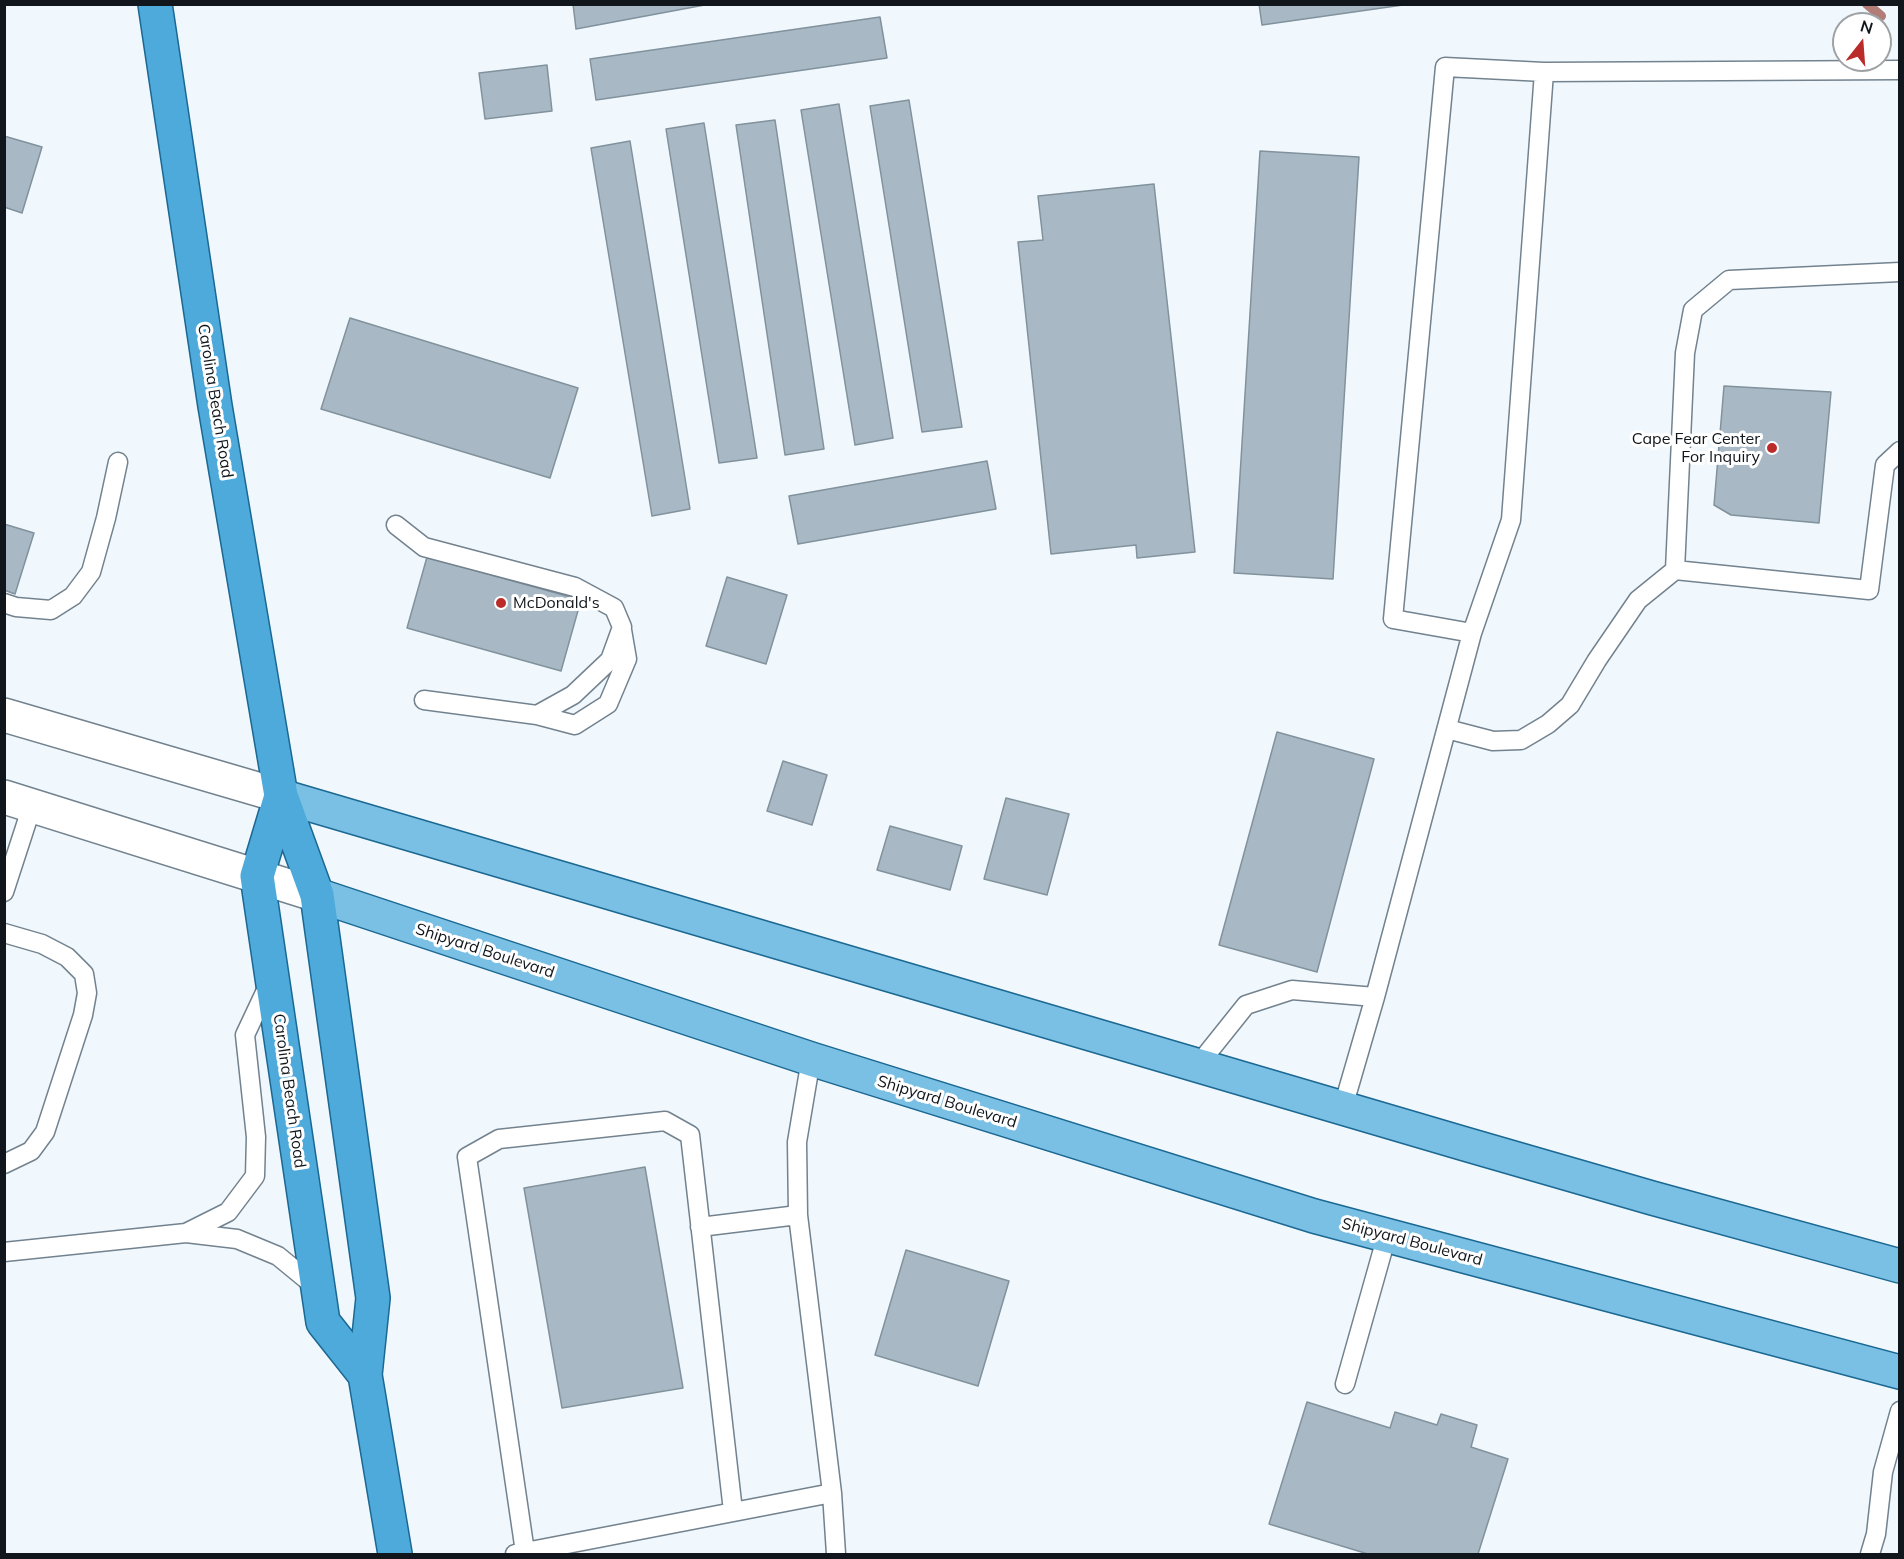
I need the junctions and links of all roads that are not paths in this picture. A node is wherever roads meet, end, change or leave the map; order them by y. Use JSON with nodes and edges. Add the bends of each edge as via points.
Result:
{"nodes":[{"id":1,"x":155,"y":4,"type":"edge"},
{"id":2,"x":1899,"y":70,"type":"edge"},
{"id":3,"x":1544,"y":72,"type":"junction"},
{"id":4,"x":1899,"y":272,"type":"edge"},
{"id":5,"x":1899,"y":451,"type":"edge"},
{"id":6,"x":118,"y":462,"type":"dead end"},
{"id":7,"x":396,"y":525,"type":"dead end"},
{"id":8,"x":1675,"y":570,"type":"junction"},
{"id":9,"x":4,"y":603,"type":"edge"},
{"id":10,"x":622,"y":627,"type":"junction"},
{"id":11,"x":1472,"y":633,"type":"junction"},
{"id":12,"x":424,"y":699,"type":"dead end"},
{"id":13,"x":4,"y":715,"type":"edge"},
{"id":14,"x":537,"y":715,"type":"junction"},
{"id":15,"x":1447,"y":729,"type":"junction"},
{"id":16,"x":281,"y":796,"type":"junction"},
{"id":17,"x":18,"y":801,"type":"edge"},
{"id":18,"x":257,"y":876,"type":"junction"},
{"id":19,"x":4,"y":892,"type":"edge"},
{"id":20,"x":317,"y":895,"type":"junction"},
{"id":21,"x":4,"y":933,"type":"edge"},
{"id":22,"x":272,"y":977,"type":"junction"},
{"id":23,"x":1375,"y":997,"type":"junction"},
{"id":24,"x":812,"y":1059,"type":"junction"},
{"id":25,"x":1198,"y":1065,"type":"junction"},
{"id":26,"x":1343,"y":1107,"type":"junction"},
{"id":27,"x":4,"y":1164,"type":"edge"},
{"id":28,"x":798,"y":1215,"type":"junction"},
{"id":29,"x":700,"y":1227,"type":"junction"},
{"id":30,"x":186,"y":1233,"type":"junction"},
{"id":31,"x":1387,"y":1235,"type":"junction"},
{"id":32,"x":4,"y":1252,"type":"edge"},
{"id":33,"x":1899,"y":1266,"type":"edge"},
{"id":34,"x":318,"y":1289,"type":"junction"},
{"id":35,"x":1899,"y":1372,"type":"edge"},
{"id":36,"x":365,"y":1376,"type":"junction"},
{"id":37,"x":1345,"y":1384,"type":"dead end"},
{"id":38,"x":1899,"y":1411,"type":"edge"},
{"id":39,"x":832,"y":1493,"type":"junction"},
{"id":40,"x":733,"y":1511,"type":"junction"},
{"id":41,"x":520,"y":1553,"type":"edge"},
{"id":42,"x":395,"y":1554,"type":"edge"},
{"id":43,"x":836,"y":1554,"type":"edge"},
{"id":44,"x":1870,"y":1554,"type":"edge"}],
"edges":[{"from":1,"to":16,"type":"highway","name":"Carolina Beach Road","via":[[215,406]]},
{"from":2,"to":3,"type":"lane"},
{"from":3,"to":11,"type":"lane","via":[[1511,520]]},
{"from":3,"to":11,"type":"lane","via":[[1445,67],[1393,619]]},
{"from":4,"to":8,"type":"lane","via":[[1729,280],[1693,310],[1685,353]]},
{"from":5,"to":8,"type":"lane","via":[[1885,465],[1869,590]]},
{"from":6,"to":9,"type":"lane","via":[[91,572],[73,596],[51,610]]},
{"from":7,"to":10,"type":"lane","via":[[423,547],[576,587],[614,608]]},
{"from":8,"to":15,"type":"lane","via":[[1638,600],[1570,705],[1548,724],[1521,740],[1493,741]]},
{"from":10,"to":14,"type":"lane","via":[[610,660],[573,695]]},
{"from":10,"to":14,"type":"lane","via":[[627,659],[608,704],[575,725]]},
{"from":11,"to":15,"type":"lane"},
{"from":12,"to":14,"type":"lane"},
{"from":13,"to":16,"type":"main road"},
{"from":15,"to":23,"type":"lane"},
{"from":16,"to":18,"type":"highway","name":"Carolina Beach Road"},
{"from":16,"to":20,"type":"highway","name":"Carolina Beach Road"},
{"from":16,"to":25,"type":"main road"},
{"from":17,"to":18,"type":"main road","name":"Shipyard Boulevard"},
{"from":17,"to":19,"type":"lane"},
{"from":18,"to":20,"type":"main road","name":"Shipyard Boulevard"},
{"from":18,"to":22,"type":"highway","name":"Carolina Beach Road"},
{"from":20,"to":24,"type":"main road","name":"Shipyard Boulevard"},
{"from":20,"to":36,"type":"highway","name":"Carolina Beach Road","via":[[373,1298]]},
{"from":21,"to":27,"type":"lane","via":[[42,944],[67,957],[84,974],[87,993],[45,1132],[31,1151]]},
{"from":22,"to":30,"type":"lane","via":[[245,1035],[256,1137],[255,1176],[228,1212]]},
{"from":22,"to":34,"type":"highway","name":"Carolina Beach Road"},
{"from":23,"to":25,"type":"lane","via":[[1293,990],[1246,1005]]},
{"from":23,"to":26,"type":"lane"},
{"from":24,"to":28,"type":"lane","via":[[797,1142]]},
{"from":24,"to":31,"type":"main road","name":"Shipyard Boulevard"},
{"from":25,"to":26,"type":"main road"},
{"from":26,"to":33,"type":"main road"},
{"from":28,"to":29,"type":"lane"},
{"from":28,"to":39,"type":"lane"},
{"from":29,"to":40,"type":"lane"},
{"from":29,"to":41,"type":"lane","via":[[690,1135],[665,1121],[499,1139],[467,1157]]},
{"from":30,"to":32,"type":"lane"},
{"from":30,"to":34,"type":"lane","via":[[237,1239],[278,1256]]},
{"from":31,"to":35,"type":"main road","name":"Shipyard Boulevard"},
{"from":31,"to":37,"type":"lane"},
{"from":34,"to":36,"type":"highway","name":"Carolina Beach Road","via":[[323,1322]]},
{"from":36,"to":42,"type":"highway","name":"Carolina Beach Road"},
{"from":38,"to":44,"type":"lane","via":[[1883,1472]]},
{"from":39,"to":40,"type":"lane"},
{"from":39,"to":43,"type":"lane"},
{"from":40,"to":41,"type":"lane"}]}
